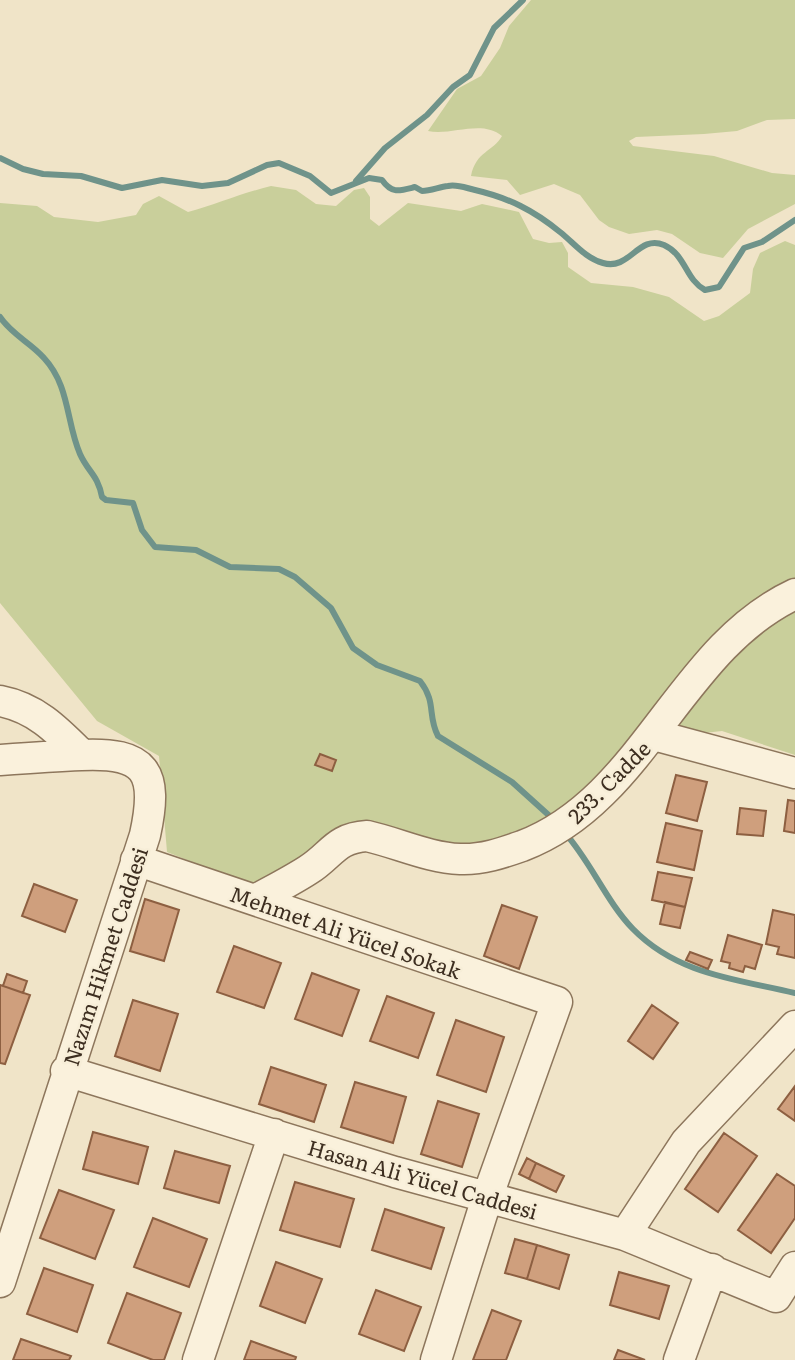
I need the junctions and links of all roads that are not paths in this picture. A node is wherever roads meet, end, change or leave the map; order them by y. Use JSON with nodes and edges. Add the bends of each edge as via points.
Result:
{"nodes":[{"id":1,"x":795,"y":594,"type":"edge"},
{"id":2,"x":0,"y":701,"type":"edge"},
{"id":3,"x":654,"y":735,"type":"junction"},
{"id":4,"x":82,"y":755,"type":"junction"},
{"id":5,"x":0,"y":760,"type":"edge"},
{"id":6,"x":795,"y":773,"type":"edge"},
{"id":7,"x":136,"y":860,"type":"junction"},
{"id":8,"x":256,"y":900,"type":"junction"},
{"id":9,"x":795,"y":1026,"type":"edge"},
{"id":10,"x":66,"y":1071,"type":"junction"},
{"id":11,"x":274,"y":1134,"type":"junction"},
{"id":12,"x":487,"y":1198,"type":"junction"},
{"id":13,"x":625,"y":1235,"type":"junction"},
{"id":14,"x":795,"y":1267,"type":"edge"},
{"id":15,"x":712,"y":1269,"type":"junction"},
{"id":16,"x":0,"y":1282,"type":"edge"},
{"id":17,"x":198,"y":1360,"type":"edge"},
{"id":18,"x":436,"y":1360,"type":"edge"},
{"id":19,"x":679,"y":1360,"type":"edge"}],
"edges":[{"from":1,"to":3,"type":"street","name":"233. Cadde","via":[[756,617],[712,658]]},
{"from":2,"to":4,"type":"street","via":[[23,705],[50,723]]},
{"from":3,"to":6,"type":"street","name":"233. Cadde"},
{"from":3,"to":8,"type":"street","name":"233. Cadde","via":[[595,799],[540,838],[503,853],[458,859],[368,836],[353,837]]},
{"from":4,"to":5,"type":"street","name":"Nazım Hikmet Caddesi"},
{"from":4,"to":7,"type":"street","name":"Nazım Hikmet Caddesi","via":[[121,755],[133,760],[148,780],[149,815]]},
{"from":7,"to":8,"type":"street","name":"Mehmet Ali Yücel Sokak"},
{"from":7,"to":10,"type":"street","name":"Nazım Hikmet Caddesi"},
{"from":8,"to":12,"type":"street","name":"Mehmet Ali Yücel Sokak","via":[[557,1002]]},
{"from":9,"to":13,"type":"street","via":[[686,1142]]},
{"from":10,"to":11,"type":"street","name":"Hasan Ali Yücel Caddesi"},
{"from":10,"to":16,"type":"street","name":"Nazım Hikmet Caddesi"},
{"from":11,"to":12,"type":"street","name":"Hasan Ali Yücel Caddesi"},
{"from":11,"to":17,"type":"street"},
{"from":12,"to":13,"type":"street","name":"Hasan Ali Yücel Caddesi"},
{"from":12,"to":18,"type":"street"},
{"from":13,"to":15,"type":"street","name":"Hasan Ali Yücel Caddesi"},
{"from":14,"to":15,"type":"street","name":"Hasan Ali Yücel Caddesi","via":[[776,1297]]},
{"from":15,"to":19,"type":"street"}]}
